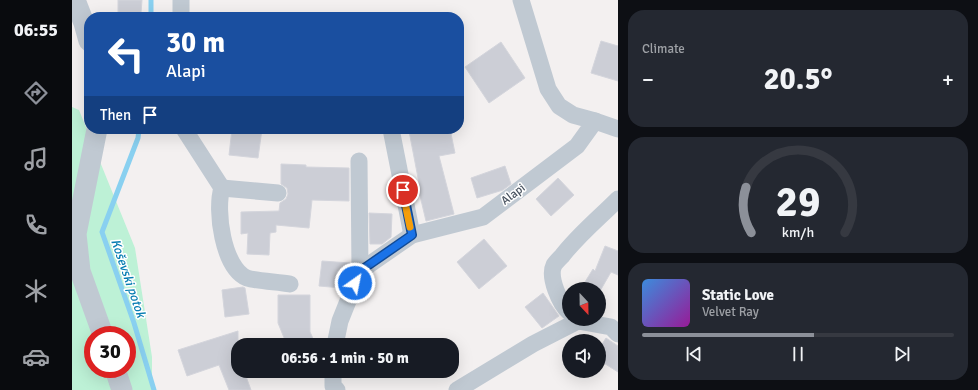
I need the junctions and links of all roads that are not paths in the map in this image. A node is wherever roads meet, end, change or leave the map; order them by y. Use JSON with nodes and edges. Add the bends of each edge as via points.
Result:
{"nodes":[{"id":1,"x":75,"y":0,"type":"edge"},
{"id":2,"x":180,"y":0,"type":"edge"},
{"id":3,"x":521,"y":0,"type":"edge"},
{"id":4,"x":181,"y":12,"type":"edge"},
{"id":5,"x":84,"y":23,"type":"edge"},
{"id":6,"x":594,"y":121,"type":"junction"},
{"id":7,"x":618,"y":128,"type":"edge"},
{"id":8,"x":96,"y":134,"type":"edge"},
{"id":9,"x":187,"y":134,"type":"edge"},
{"id":10,"x":392,"y":134,"type":"edge"},
{"id":11,"x":359,"y":161,"type":"dead end"},
{"id":12,"x":222,"y":188,"type":"junction"},
{"id":13,"x":278,"y":193,"type":"dead end"},
{"id":14,"x":618,"y":199,"type":"edge"},
{"id":15,"x":412,"y":235,"type":"junction"},
{"id":16,"x":360,"y":271,"type":"junction"},
{"id":17,"x":290,"y":284,"type":"dead end"},
{"id":18,"x":562,"y":303,"type":"edge"},
{"id":19,"x":562,"y":325,"type":"edge"},
{"id":20,"x":100,"y":326,"type":"edge"},
{"id":21,"x":606,"y":326,"type":"edge"},
{"id":22,"x":618,"y":334,"type":"edge"},
{"id":23,"x":336,"y":338,"type":"edge"},
{"id":24,"x":118,"y":378,"type":"edge"},
{"id":25,"x":333,"y":378,"type":"edge"},
{"id":26,"x":122,"y":390,"type":"edge"},
{"id":27,"x":337,"y":390,"type":"edge"},
{"id":28,"x":457,"y":390,"type":"edge"}],
"edges":[{"from":1,"to":5,"type":"street"},
{"from":2,"to":4,"type":"street"},
{"from":3,"to":6,"type":"street","via":[[548,89],[559,106]]},
{"from":6,"to":7,"type":"street"},
{"from":6,"to":15,"type":"street","name":"Alapi","via":[[577,146],[483,217]]},
{"from":8,"to":20,"type":"street","via":[[76,234],[80,271]]},
{"from":9,"to":12,"type":"street"},
{"from":10,"to":15,"type":"street"},
{"from":11,"to":16,"type":"street"},
{"from":12,"to":13,"type":"street"},
{"from":12,"to":17,"type":"street","via":[[219,197],[223,240],[231,263],[238,273],[248,278]]},
{"from":14,"to":18,"type":"street","via":[[569,246],[554,265],[552,282]]},
{"from":15,"to":16,"type":"street","name":"Alapi"},
{"from":16,"to":23,"type":"street","via":[[340,321]]},
{"from":19,"to":28,"type":"street"},
{"from":21,"to":22,"type":"street"},
{"from":24,"to":26,"type":"street"},
{"from":25,"to":27,"type":"street","via":[[333,386]]}]}
